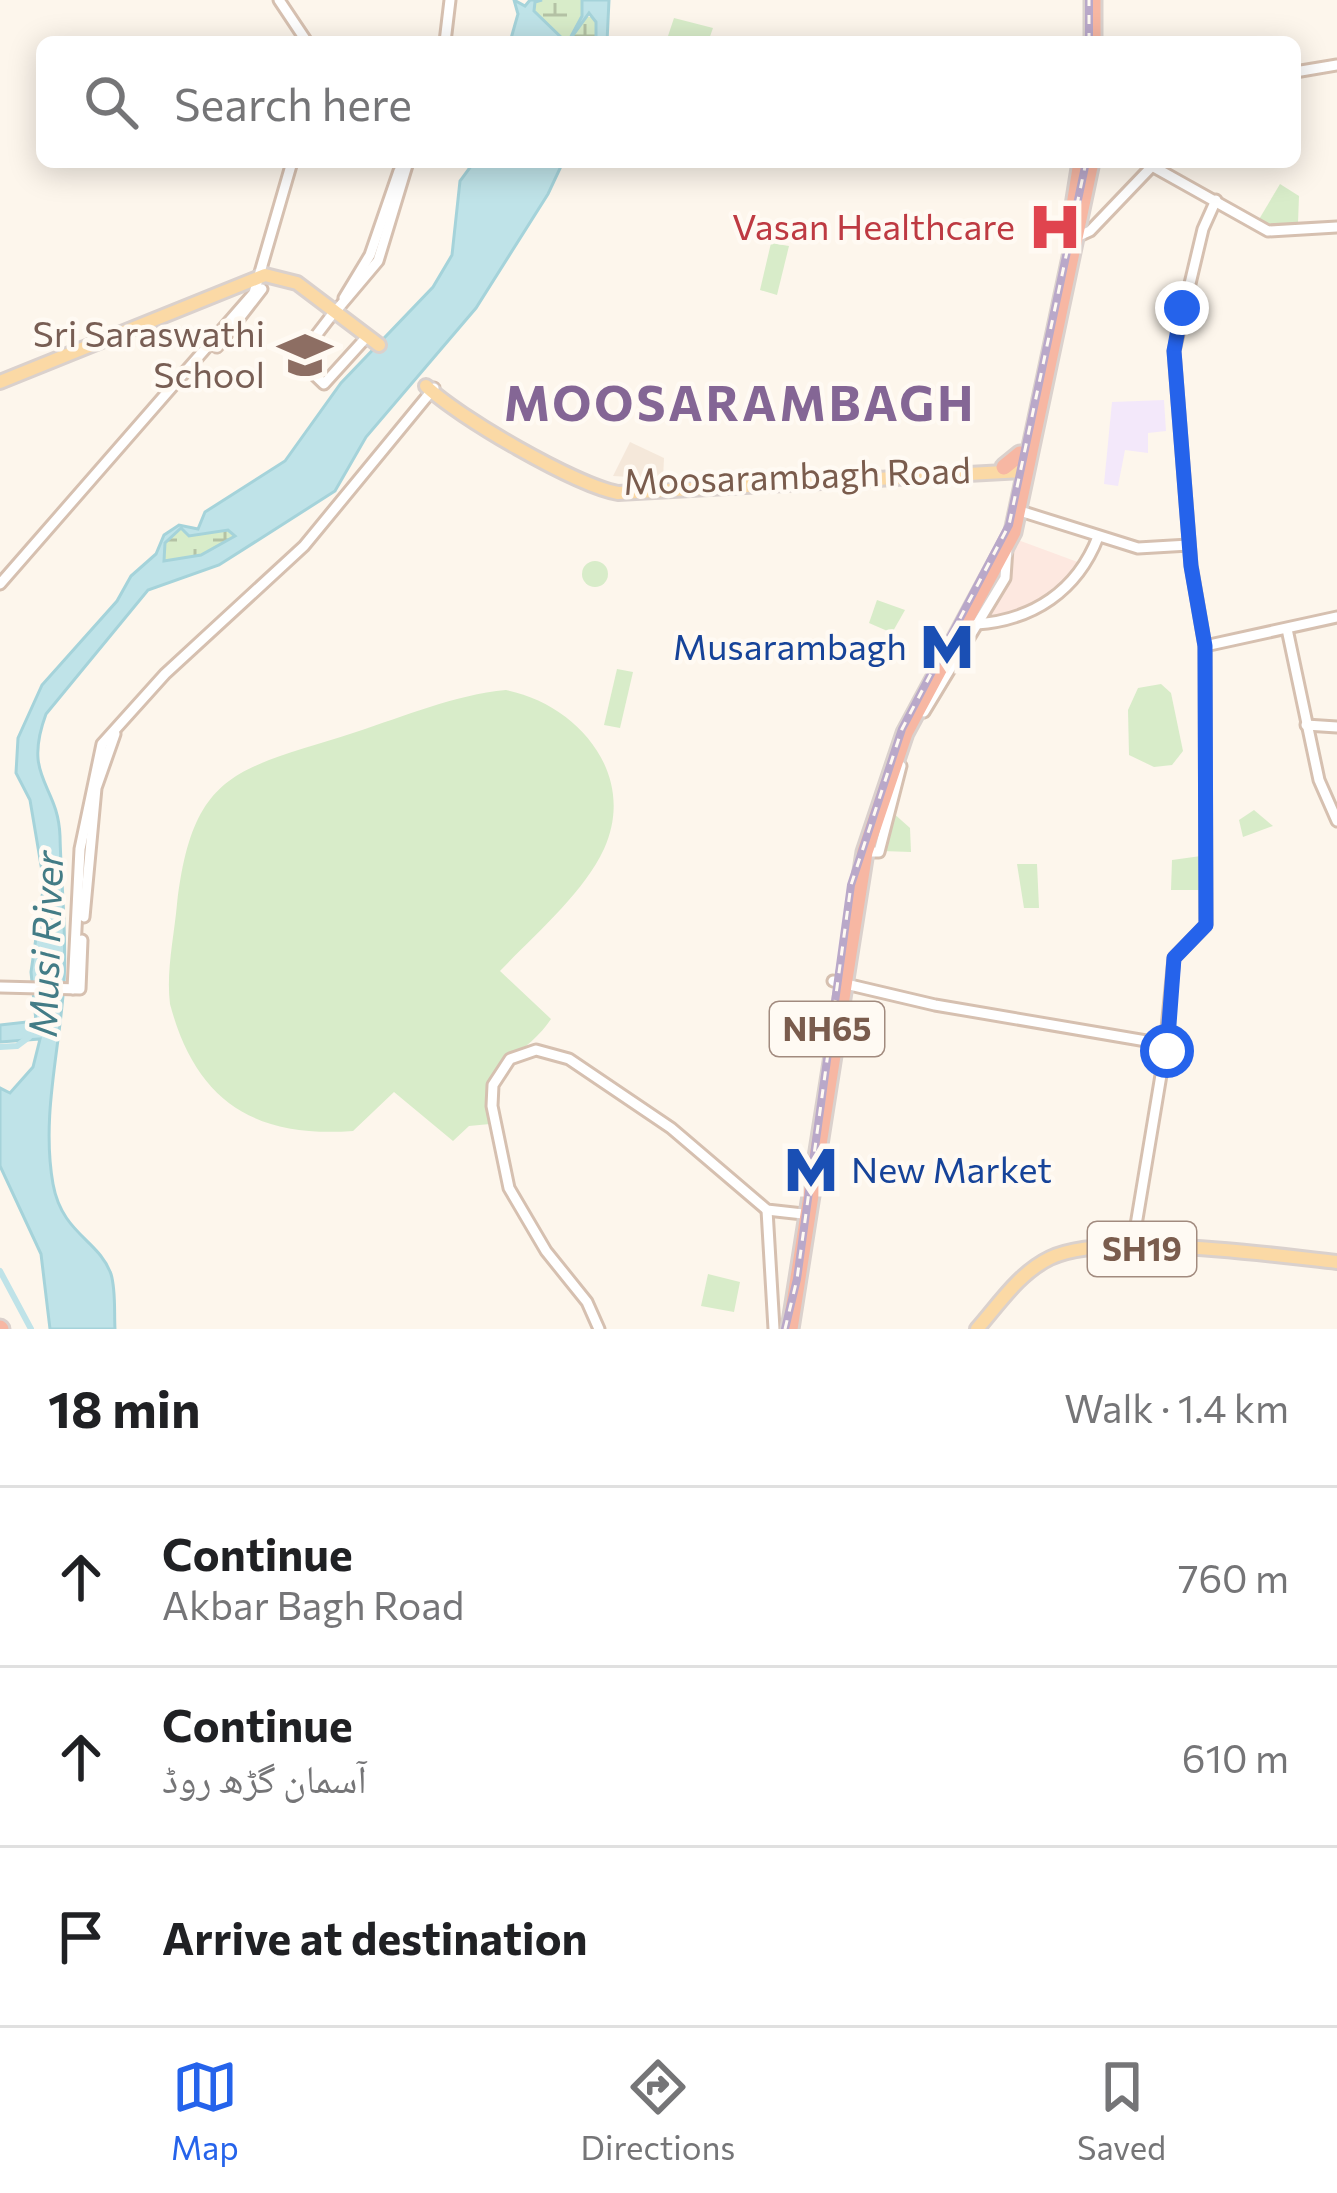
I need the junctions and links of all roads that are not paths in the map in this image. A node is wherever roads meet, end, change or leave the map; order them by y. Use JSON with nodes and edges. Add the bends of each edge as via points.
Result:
{"nodes":[{"id":1,"x":279,"y":0,"type":"edge"},
{"id":2,"x":447,"y":0,"type":"edge"},
{"id":3,"x":1089,"y":0,"type":"edge"},
{"id":4,"x":303,"y":36,"type":"edge"},
{"id":5,"x":444,"y":36,"type":"edge"},
{"id":6,"x":1085,"y":36,"type":"edge"},
{"id":7,"x":1093,"y":36,"type":"edge"},
{"id":8,"x":1337,"y":65,"type":"edge"},
{"id":9,"x":1301,"y":70,"type":"edge"},
{"id":10,"x":290,"y":168,"type":"edge"},
{"id":11,"x":403,"y":168,"type":"edge"},
{"id":12,"x":1085,"y":168,"type":"edge"},
{"id":13,"x":1150,"y":168,"type":"edge"},
{"id":14,"x":1161,"y":168,"type":"edge"},
{"id":15,"x":1216,"y":200,"type":"junction"},
{"id":16,"x":1337,"y":227,"type":"edge"},
{"id":17,"x":1078,"y":236,"type":"junction"},
{"id":18,"x":262,"y":275,"type":"junction"},
{"id":19,"x":336,"y":310,"type":"junction"},
{"id":20,"x":1050,"y":335,"type":"junction"},
{"id":21,"x":370,"y":344,"type":"joint"},
{"id":22,"x":0,"y":384,"type":"edge"},
{"id":23,"x":430,"y":388,"type":"joint"},
{"id":24,"x":1018,"y":466,"type":"junction"},
{"id":25,"x":1017,"y":510,"type":"junction"},
{"id":26,"x":1098,"y":537,"type":"junction"},
{"id":27,"x":1189,"y":545,"type":"junction"},
{"id":28,"x":1007,"y":548,"type":"junction"},
{"id":29,"x":0,"y":588,"type":"edge"},
{"id":30,"x":1337,"y":617,"type":"edge"},
{"id":31,"x":977,"y":624,"type":"junction"},
{"id":32,"x":1287,"y":629,"type":"junction"},
{"id":33,"x":1205,"y":646,"type":"junction"},
{"id":34,"x":914,"y":707,"type":"junction"},
{"id":35,"x":1306,"y":725,"type":"junction"},
{"id":36,"x":1337,"y":727,"type":"edge"},
{"id":37,"x":1337,"y":820,"type":"edge"},
{"id":38,"x":865,"y":852,"type":"junction"},
{"id":39,"x":837,"y":982,"type":"junction"},
{"id":40,"x":0,"y":987,"type":"edge"},
{"id":41,"x":1163,"y":1044,"type":"junction"},
{"id":42,"x":766,"y":1210,"type":"junction"},
{"id":43,"x":803,"y":1214,"type":"junction"},
{"id":44,"x":1132,"y":1249,"type":"junction"},
{"id":45,"x":1337,"y":1266,"type":"edge"},
{"id":46,"x":599,"y":1328,"type":"edge"},
{"id":47,"x":784,"y":1328,"type":"edge"},
{"id":48,"x":613,"y":1329,"type":"edge"},
{"id":49,"x":979,"y":1329,"type":"edge"}],
"edges":[{"from":1,"to":4,"type":"street"},
{"from":2,"to":5,"type":"street"},
{"from":3,"to":6,"type":"highway"},
{"from":3,"to":7,"type":"highway"},
{"from":8,"to":9,"type":"street"},
{"from":10,"to":18,"type":"street"},
{"from":11,"to":19,"type":"street","via":[[378,262]]},
{"from":12,"to":17,"type":"highway","number":"NH65"},
{"from":12,"to":20,"type":"highway","number":"NH65"},
{"from":13,"to":17,"type":"street"},
{"from":14,"to":15,"type":"street"},
{"from":15,"to":16,"type":"street","via":[[1268,231]]},
{"from":15,"to":27,"type":"street","via":[[1174,351]]},
{"from":17,"to":20,"type":"highway","number":"NH65"},
{"from":18,"to":19,"type":"main road"},
{"from":18,"to":22,"type":"main road"},
{"from":18,"to":29,"type":"street","via":[[225,337]]},
{"from":19,"to":21,"type":"main road"},
{"from":19,"to":21,"type":"street","via":[[298,358],[324,384]]},
{"from":20,"to":24,"type":"highway","number":"NH65"},
{"from":20,"to":24,"type":"highway","number":"NH65","via":[[1046,387]]},
{"from":23,"to":24,"type":"main road","name":"Moosarambagh Road","via":[[544,460],[619,493]]},
{"from":23,"to":40,"type":"street","via":[[323,526],[117,729],[96,788],[74,989]]},
{"from":24,"to":25,"type":"highway","number":"NH65"},
{"from":24,"to":34,"type":"highway","number":"NH65","via":[[1000,551]]},
{"from":25,"to":26,"type":"street"},
{"from":25,"to":28,"type":"highway","number":"NH65"},
{"from":26,"to":27,"type":"street","via":[[1150,550]]},
{"from":26,"to":31,"type":"street","via":[[1088,562],[1057,596],[1021,619]]},
{"from":27,"to":33,"type":"street"},
{"from":28,"to":31,"type":"street","via":[[1005,578]]},
{"from":28,"to":34,"type":"highway","number":"NH65"},
{"from":30,"to":32,"type":"street"},
{"from":31,"to":38,"type":"street","via":[[908,741],[879,852]]},
{"from":32,"to":33,"type":"street"},
{"from":32,"to":35,"type":"street"},
{"from":33,"to":41,"type":"street","via":[[1206,925],[1174,958]]},
{"from":34,"to":38,"type":"highway","number":"NH65"},
{"from":34,"to":39,"type":"highway","number":"NH65","via":[[858,852]]},
{"from":35,"to":36,"type":"street"},
{"from":35,"to":37,"type":"street"},
{"from":38,"to":39,"type":"highway","number":"NH65"},
{"from":39,"to":41,"type":"street"},
{"from":39,"to":43,"type":"highway","number":"NH65"},
{"from":39,"to":47,"type":"highway","number":"NH65","via":[[801,1282]]},
{"from":41,"to":44,"type":"street"},
{"from":42,"to":43,"type":"street"},
{"from":42,"to":46,"type":"street","via":[[671,1128],[569,1059],[536,1050],[510,1059],[493,1085],[492,1106],[509,1188]]},
{"from":42,"to":47,"type":"street"},
{"from":43,"to":47,"type":"highway","number":"NH65"},
{"from":44,"to":45,"type":"main road","number":"SH19","via":[[1228,1249]]},
{"from":44,"to":49,"type":"main road","number":"SH19","via":[[1055,1256],[1014,1286]]},
{"from":45,"to":49,"type":"main road","number":"SH19","via":[[1197,1252],[1062,1258]]},
{"from":46,"to":48,"type":"street"}]}
